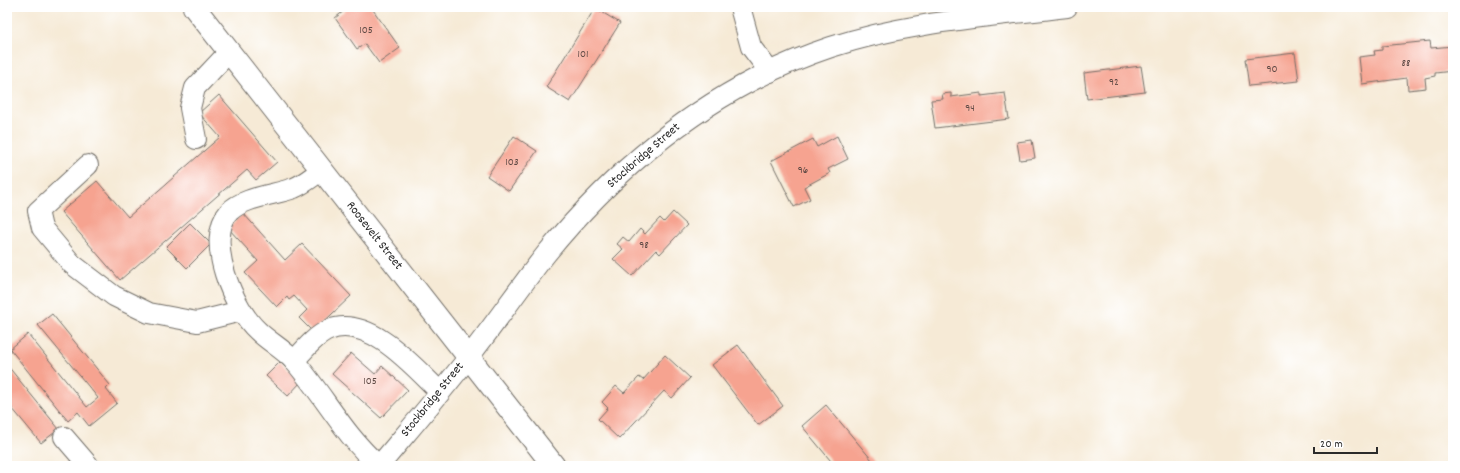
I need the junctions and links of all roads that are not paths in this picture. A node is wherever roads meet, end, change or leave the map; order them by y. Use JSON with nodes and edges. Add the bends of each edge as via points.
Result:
{"nodes":[{"id":1,"x":194,"y":7,"type":"edge"},
{"id":2,"x":740,"y":7,"type":"edge"},
{"id":3,"x":1067,"y":7,"type":"edge"},
{"id":4,"x":229,"y":52,"type":"junction"},
{"id":5,"x":770,"y":72,"type":"junction"},
{"id":6,"x":196,"y":139,"type":"dead end"},
{"id":7,"x":88,"y":165,"type":"dead end"},
{"id":8,"x":322,"y":170,"type":"junction"},
{"id":9,"x":241,"y":311,"type":"junction"},
{"id":10,"x":468,"y":358,"type":"junction"},
{"id":11,"x":294,"y":361,"type":"junction"},
{"id":12,"x":440,"y":392,"type":"junction"},
{"id":13,"x":64,"y":438,"type":"dead end"},
{"id":14,"x":89,"y":466,"type":"edge"},
{"id":15,"x":379,"y":466,"type":"edge"},
{"id":16,"x":554,"y":466,"type":"edge"}],
"edges":[{"from":1,"to":4,"type":"main road","name":"Roosevelt Street"},
{"from":2,"to":5,"type":"street","via":[[751,47]]},
{"from":3,"to":5,"type":"street","name":"Stockbridge Street","via":[[898,29],[832,46]]},
{"from":4,"to":6,"type":"street","via":[[195,88],[190,108]]},
{"from":4,"to":8,"type":"main road","name":"Roosevelt Street"},
{"from":5,"to":10,"type":"street","name":"Stockbridge Street","via":[[675,128],[623,172],[546,254]]},
{"from":7,"to":9,"type":"street","via":[[38,211],[42,228],[72,264],[114,296],[149,313],[197,322]]},
{"from":8,"to":9,"type":"street","via":[[295,187],[237,206],[229,212],[222,224],[219,242],[226,275]]},
{"from":8,"to":10,"type":"main road","name":"Roosevelt Street"},
{"from":9,"to":11,"type":"street","via":[[257,331]]},
{"from":10,"to":12,"type":"street","name":"Stockbridge Street"},
{"from":10,"to":16,"type":"main road","name":"Roosevelt Street"},
{"from":11,"to":12,"type":"street","via":[[328,331],[344,326],[357,328],[368,332],[392,349]]},
{"from":11,"to":15,"type":"street","via":[[354,443]]},
{"from":12,"to":15,"type":"street","name":"Stockbridge Street"},
{"from":13,"to":14,"type":"street"}]}
